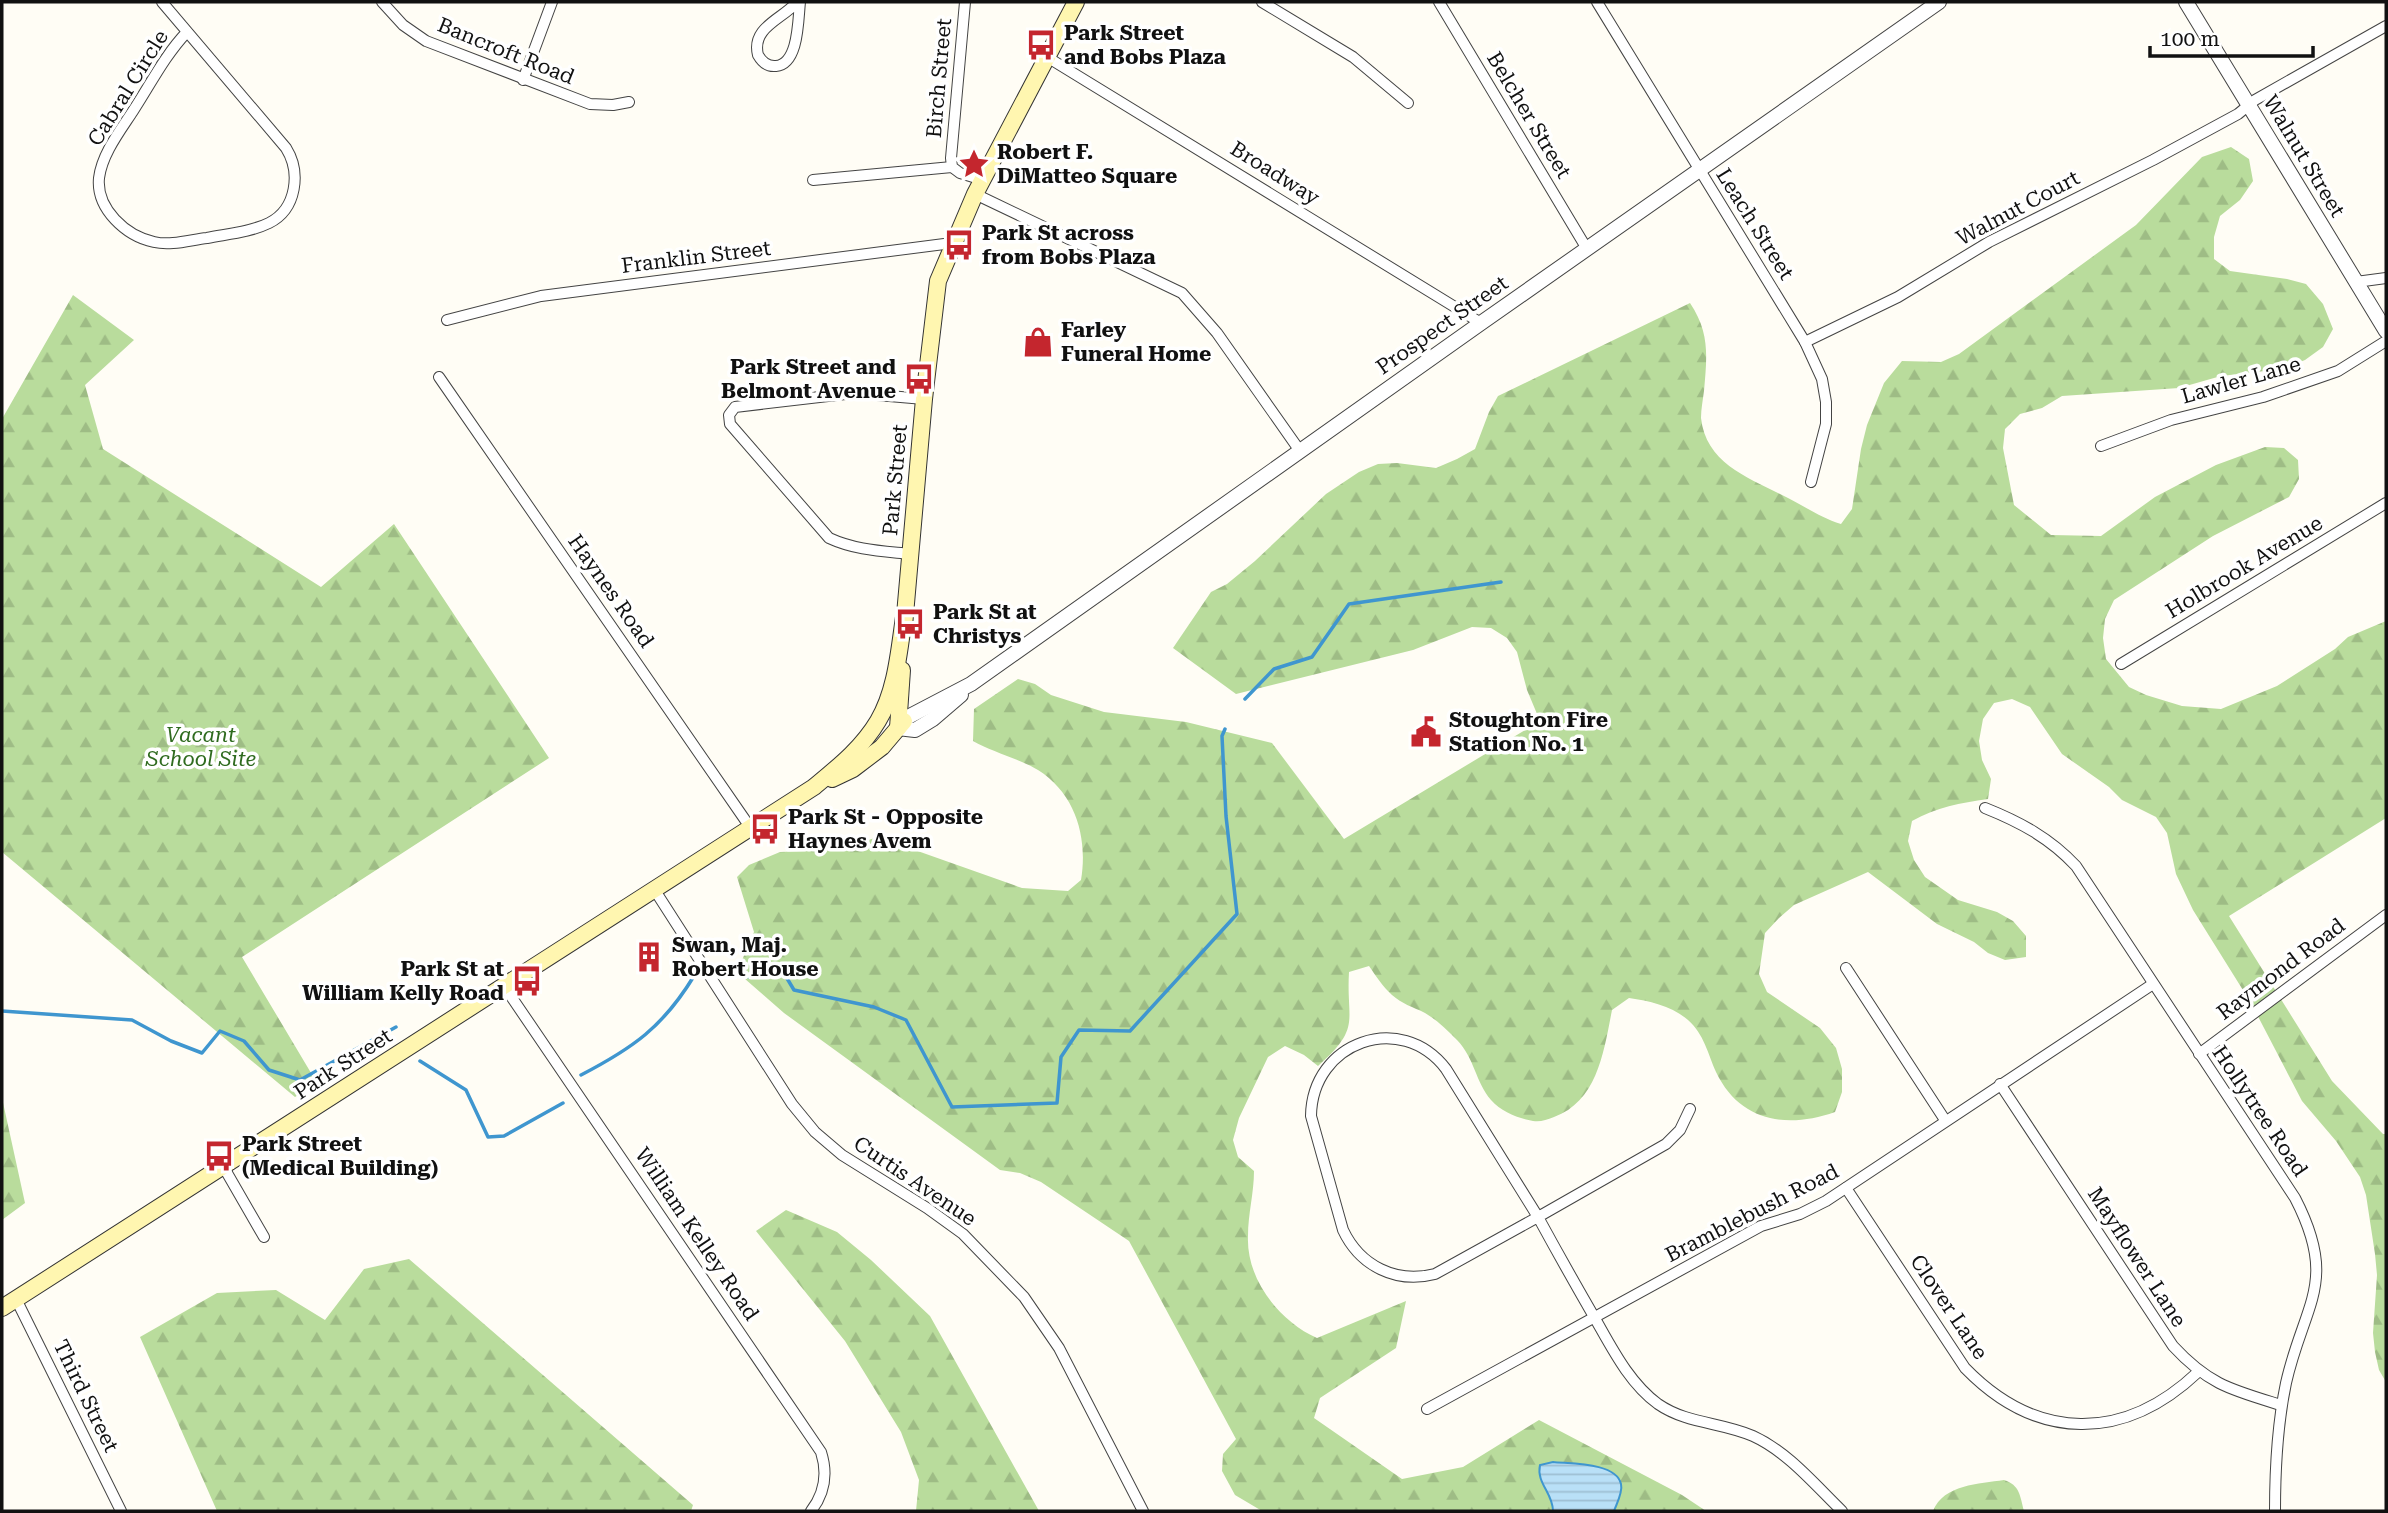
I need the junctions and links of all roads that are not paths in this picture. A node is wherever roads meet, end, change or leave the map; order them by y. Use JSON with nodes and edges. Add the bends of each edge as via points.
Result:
{"nodes":[{"id":1,"x":162,"y":2,"type":"edge"},
{"id":2,"x":382,"y":2,"type":"edge"},
{"id":3,"x":552,"y":2,"type":"edge"},
{"id":4,"x":799,"y":2,"type":"edge"},
{"id":5,"x":965,"y":2,"type":"edge"},
{"id":6,"x":1076,"y":2,"type":"edge"},
{"id":7,"x":1262,"y":2,"type":"edge"},
{"id":8,"x":1439,"y":2,"type":"edge"},
{"id":9,"x":1597,"y":2,"type":"edge"},
{"id":10,"x":1939,"y":2,"type":"edge"},
{"id":11,"x":2186,"y":2,"type":"edge"},
{"id":12,"x":2386,"y":26,"type":"edge"},
{"id":13,"x":187,"y":32,"type":"junction"},
{"id":14,"x":1047,"y":57,"type":"junction"},
{"id":15,"x":523,"y":80,"type":"junction"},
{"id":16,"x":629,"y":102,"type":"dead end"},
{"id":17,"x":1408,"y":103,"type":"dead end"},
{"id":18,"x":2248,"y":105,"type":"junction"},
{"id":19,"x":952,"y":167,"type":"junction"},
{"id":20,"x":1699,"y":170,"type":"junction"},
{"id":21,"x":813,"y":180,"type":"dead end"},
{"id":22,"x":979,"y":187,"type":"junction"},
{"id":23,"x":953,"y":243,"type":"junction"},
{"id":24,"x":1587,"y":249,"type":"junction"},
{"id":25,"x":2386,"y":278,"type":"edge"},
{"id":26,"x":2356,"y":282,"type":"junction"},
{"id":27,"x":447,"y":320,"type":"dead end"},
{"id":28,"x":1481,"y":323,"type":"junction"},
{"id":29,"x":2386,"y":331,"type":"edge"},
{"id":30,"x":2386,"y":341,"type":"edge"},
{"id":31,"x":1805,"y":342,"type":"junction"},
{"id":32,"x":439,"y":377,"type":"dead end"},
{"id":33,"x":924,"y":399,"type":"junction"},
{"id":34,"x":2101,"y":446,"type":"dead end"},
{"id":35,"x":1300,"y":452,"type":"junction"},
{"id":36,"x":1811,"y":482,"type":"dead end"},
{"id":37,"x":2386,"y":503,"type":"edge"},
{"id":38,"x":909,"y":554,"type":"junction"},
{"id":39,"x":904,"y":617,"type":"junction"},
{"id":40,"x":2121,"y":664,"type":"dead end"},
{"id":41,"x":971,"y":684,"type":"junction"},
{"id":42,"x":902,"y":686,"type":"junction"},
{"id":43,"x":904,"y":716,"type":"junction"},
{"id":44,"x":879,"y":720,"type":"junction"},
{"id":45,"x":814,"y":787,"type":"junction"},
{"id":46,"x":1985,"y":808,"type":"dead end"},
{"id":47,"x":750,"y":827,"type":"junction"},
{"id":48,"x":654,"y":889,"type":"junction"},
{"id":49,"x":2386,"y":915,"type":"edge"},
{"id":50,"x":1846,"y":968,"type":"dead end"},
{"id":51,"x":2153,"y":984,"type":"junction"},
{"id":52,"x":504,"y":986,"type":"junction"},
{"id":53,"x":2199,"y":1054,"type":"junction"},
{"id":54,"x":2000,"y":1084,"type":"junction"},
{"id":55,"x":1690,"y":1109,"type":"dead end"},
{"id":56,"x":1945,"y":1120,"type":"junction"},
{"id":57,"x":223,"y":1166,"type":"junction"},
{"id":58,"x":1846,"y":1188,"type":"junction"},
{"id":59,"x":1538,"y":1217,"type":"junction"},
{"id":60,"x":264,"y":1237,"type":"dead end"},
{"id":61,"x":16,"y":1299,"type":"junction"},
{"id":62,"x":2,"y":1308,"type":"edge"},
{"id":63,"x":1595,"y":1318,"type":"junction"},
{"id":64,"x":2198,"y":1372,"type":"junction"},
{"id":65,"x":2281,"y":1405,"type":"junction"},
{"id":66,"x":1427,"y":1409,"type":"dead end"},
{"id":67,"x":121,"y":1511,"type":"edge"},
{"id":68,"x":811,"y":1511,"type":"edge"},
{"id":69,"x":1143,"y":1511,"type":"edge"},
{"id":70,"x":1842,"y":1511,"type":"edge"},
{"id":71,"x":2275,"y":1511,"type":"edge"}],
"edges":[{"from":1,"to":13,"type":"street","name":"Cabral Circle"},
{"from":2,"to":15,"type":"street","name":"Bancroft Road","via":[[426,41]]},
{"from":3,"to":15,"type":"street"},
{"from":4,"to":4,"type":"street","via":[[758,37],[758,55],[765,64],[776,66],[790,58]]},
{"from":5,"to":19,"type":"street","name":"Birch Street"},
{"from":6,"to":14,"type":"main road","name":"Park Street"},
{"from":7,"to":17,"type":"street","via":[[1353,57]]},
{"from":8,"to":24,"type":"street","name":"Belcher Street"},
{"from":9,"to":20,"type":"street","name":"Leach Street"},
{"from":10,"to":20,"type":"street","name":"Prospect Street"},
{"from":11,"to":18,"type":"street","name":"Walnut Street"},
{"from":12,"to":18,"type":"street","name":"Walnut Court"},
{"from":13,"to":13,"type":"street","name":"Cabral Circle","via":[[286,148],[295,185],[288,205],[269,223],[220,236],[155,243],[130,232],[110,214],[101,198],[100,174],[116,138]]},
{"from":14,"to":22,"type":"main road","name":"Park Street"},
{"from":14,"to":28,"type":"street","name":"Broadway"},
{"from":15,"to":16,"type":"street","name":"Bancroft Road","via":[[596,105]]},
{"from":18,"to":26,"type":"street","name":"Walnut Street"},
{"from":18,"to":31,"type":"street","name":"Walnut Court","via":[[2153,160],[1989,242],[1898,298]]},
{"from":19,"to":21,"type":"street"},
{"from":19,"to":22,"type":"street","name":"Birch Street"},
{"from":20,"to":24,"type":"street","name":"Prospect Street"},
{"from":20,"to":31,"type":"street","name":"Leach Street"},
{"from":22,"to":23,"type":"main road","name":"Park Street"},
{"from":22,"to":35,"type":"street","name":"Birch Street","via":[[1182,293],[1217,333]]},
{"from":23,"to":27,"type":"street","name":"Franklin Street","via":[[541,296]]},
{"from":23,"to":33,"type":"main road","name":"Park Street","via":[[935,291]]},
{"from":24,"to":28,"type":"street","name":"Prospect Street"},
{"from":25,"to":26,"type":"street"},
{"from":26,"to":29,"type":"street","name":"Walnut Street"},
{"from":28,"to":35,"type":"street","name":"Prospect Street"},
{"from":30,"to":34,"type":"street","name":"Lawler Lane","via":[[2338,371],[2263,397],[2171,420]]},
{"from":31,"to":36,"type":"street","name":"Leach Street","via":[[1822,379],[1826,402],[1826,424]]},
{"from":32,"to":47,"type":"street","name":"Haynes Road"},
{"from":33,"to":38,"type":"main road","name":"Park Street"},
{"from":33,"to":38,"type":"street","via":[[854,393],[735,407],[729,415],[730,424],[829,538],[864,550]]},
{"from":35,"to":41,"type":"street","name":"Prospect Street"},
{"from":37,"to":40,"type":"street","name":"Holbrook Avenue"},
{"from":38,"to":39,"type":"main road","name":"Park Street"},
{"from":39,"to":42,"type":"main road","name":"Park Street"},
{"from":39,"to":44,"type":"main road","name":"Park Street","via":[[897,663]]},
{"from":41,"to":43,"type":"street","name":"Prospect Street"},
{"from":41,"to":43,"type":"street","name":"Prospect Street","via":[[915,730]]},
{"from":42,"to":43,"type":"main road","name":"Park Street"},
{"from":42,"to":43,"type":"main road","name":"Park Street"},
{"from":43,"to":44,"type":"main road"},
{"from":43,"to":45,"type":"main road","name":"Park Street","via":[[888,743],[853,769]]},
{"from":44,"to":45,"type":"main road","name":"Park Street","via":[[856,750]]},
{"from":45,"to":47,"type":"main road","name":"Park Street"},
{"from":46,"to":51,"type":"street","name":"Hollytree Road","via":[[2029,827],[2068,858]]},
{"from":47,"to":48,"type":"main road","name":"Park Street"},
{"from":48,"to":52,"type":"main road","name":"Park Street"},
{"from":48,"to":69,"type":"street","name":"Curtis Avenue","via":[[792,1104],[815,1132],[860,1168],[963,1234],[1024,1297],[1059,1348]]},
{"from":49,"to":53,"type":"street","name":"Raymond Road"},
{"from":50,"to":56,"type":"street"},
{"from":51,"to":53,"type":"street","name":"Hollytree Road"},
{"from":51,"to":54,"type":"street","name":"Bramblebush Road"},
{"from":52,"to":57,"type":"main road","name":"Park Street"},
{"from":52,"to":68,"type":"street","name":"William Kelley Road","via":[[821,1452],[824,1488]]},
{"from":53,"to":65,"type":"street","name":"Hollytree Road","via":[[2295,1198],[2313,1243],[2315,1291]]},
{"from":54,"to":56,"type":"street","name":"Bramblebush Road"},
{"from":54,"to":64,"type":"street","name":"Mayflower Lane","via":[[2162,1331]]},
{"from":55,"to":59,"type":"street","via":[[1680,1130],[1666,1144]]},
{"from":56,"to":58,"type":"street","name":"Bramblebush Road"},
{"from":57,"to":60,"type":"street"},
{"from":57,"to":61,"type":"main road","name":"Park Street"},
{"from":58,"to":63,"type":"street","name":"Bramblebush Road","via":[[1814,1208],[1762,1226]]},
{"from":58,"to":64,"type":"street","name":"Clover Lane","via":[[1965,1368],[2017,1408],[2064,1422],[2114,1421],[2160,1403]]},
{"from":59,"to":59,"type":"street","via":[[1452,1077],[1429,1051],[1399,1039],[1368,1040],[1345,1051],[1323,1073],[1313,1097],[1313,1127],[1343,1230],[1369,1264],[1398,1276],[1435,1274]]},
{"from":59,"to":63,"type":"street"},
{"from":61,"to":62,"type":"main road","name":"Park Street"},
{"from":61,"to":67,"type":"street","name":"Third Street"},
{"from":63,"to":66,"type":"street","name":"Bramblebush Road"},
{"from":63,"to":70,"type":"street","via":[[1630,1376],[1651,1399],[1686,1419],[1734,1429],[1763,1441]]},
{"from":64,"to":65,"type":"street","name":"Mayflower Lane"},
{"from":65,"to":71,"type":"street","name":"Hollytree Road"}]}
